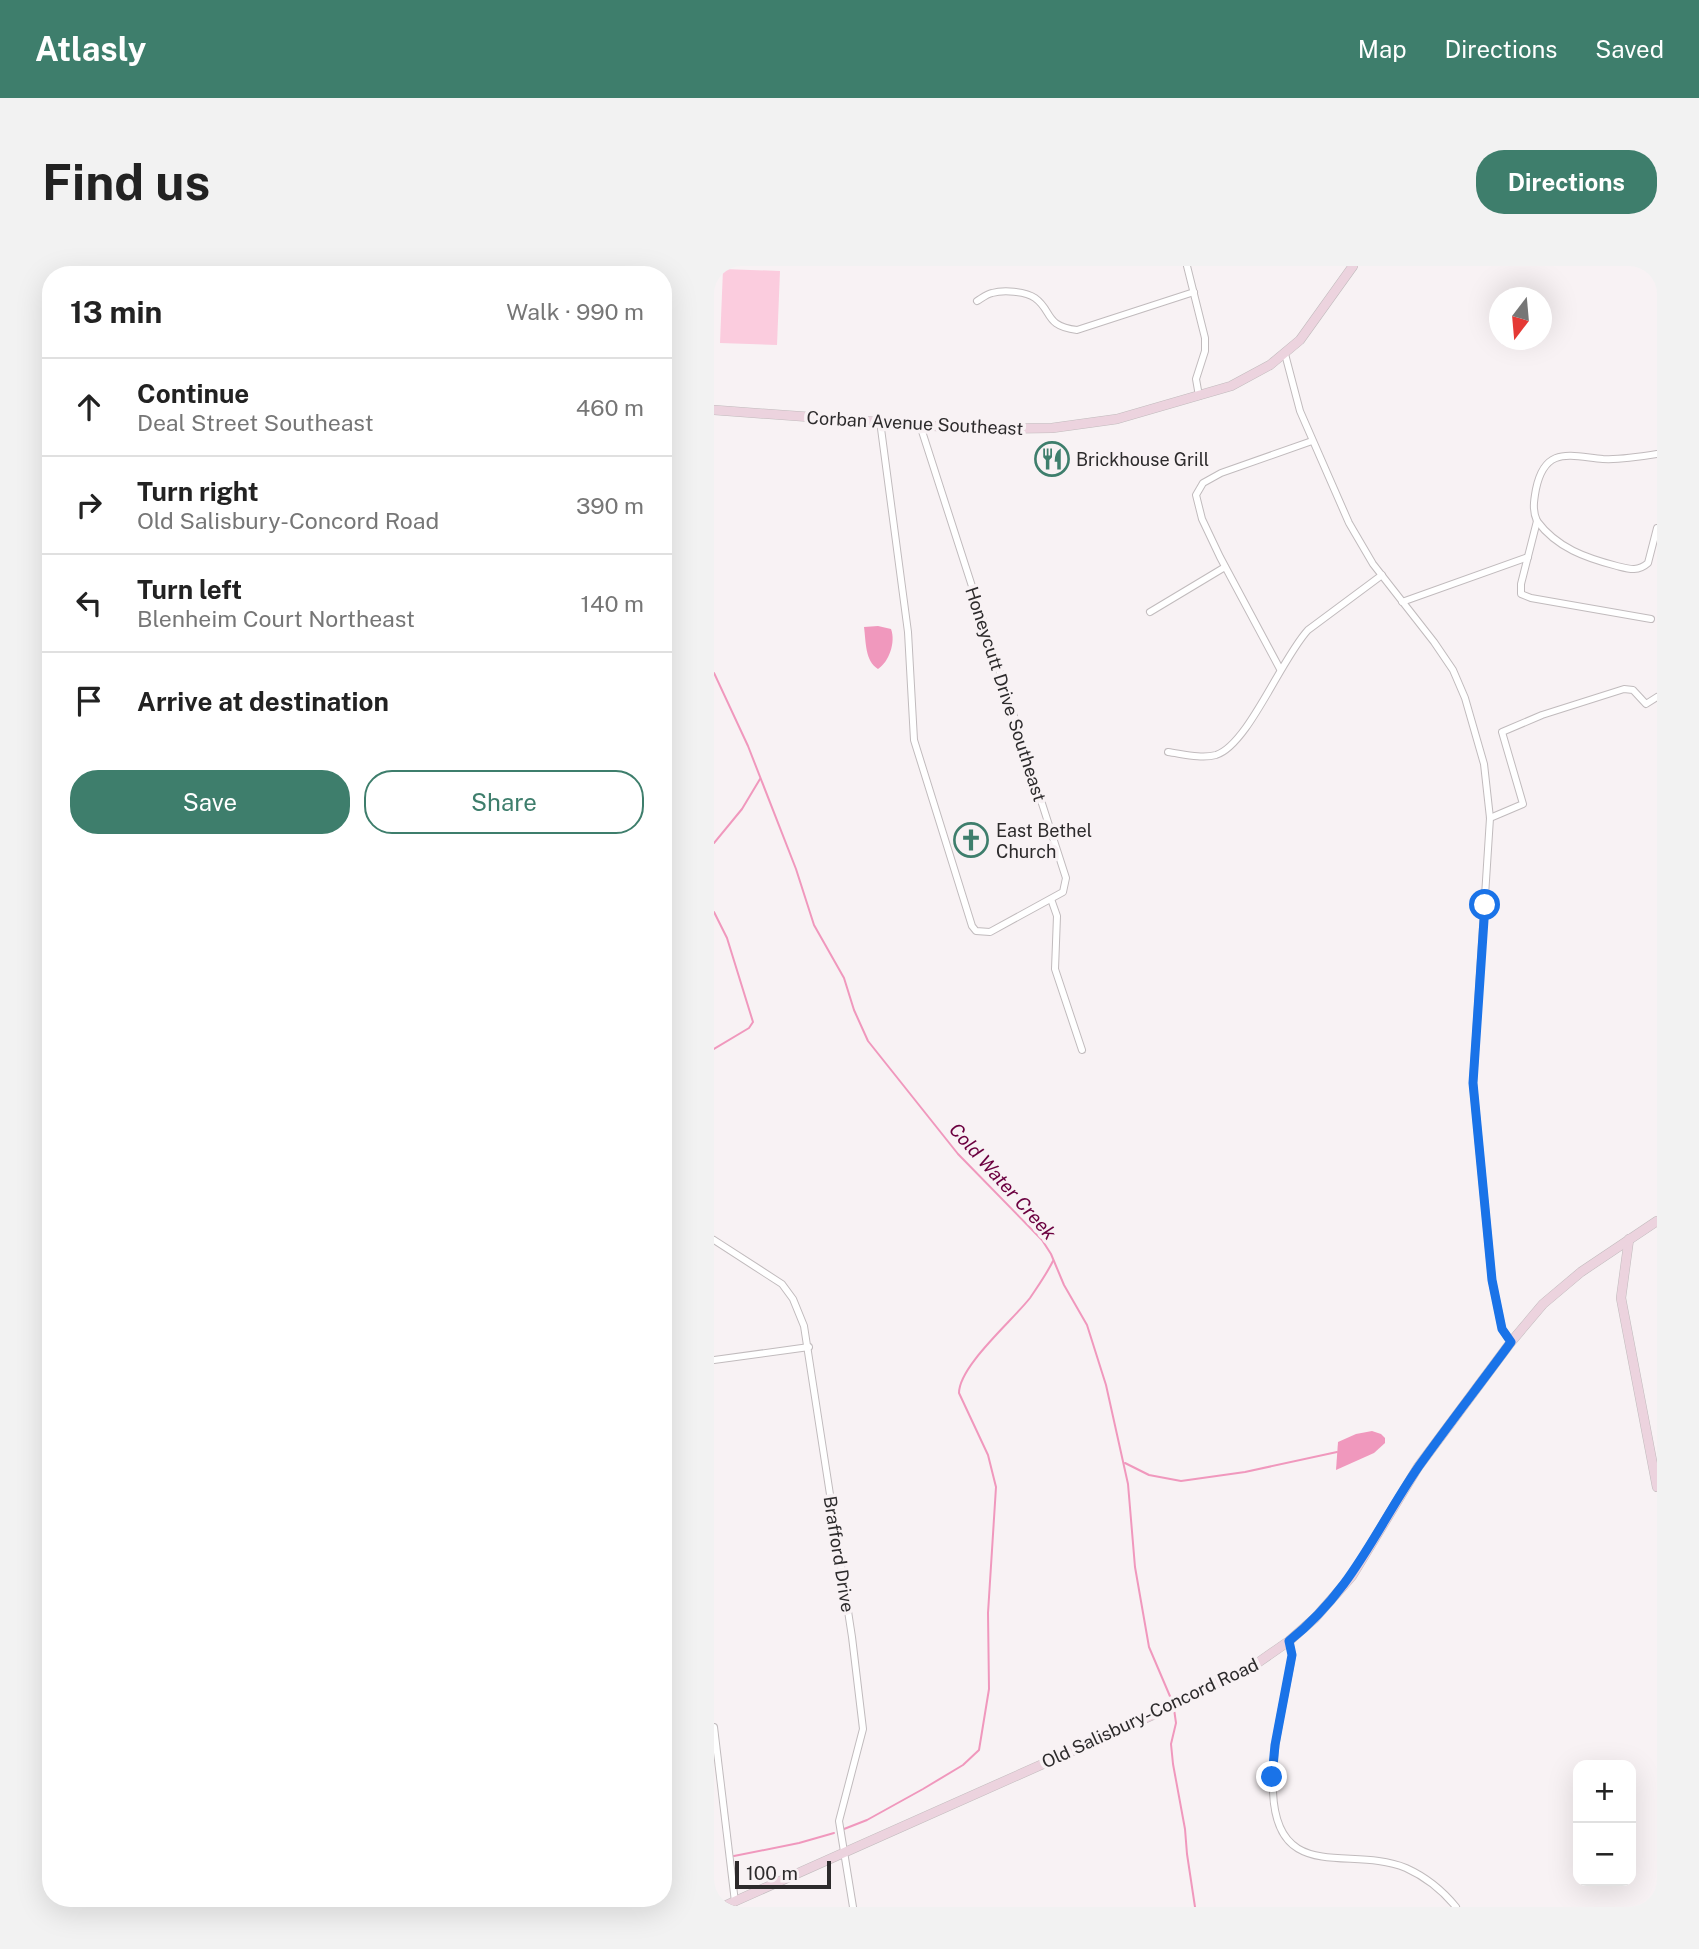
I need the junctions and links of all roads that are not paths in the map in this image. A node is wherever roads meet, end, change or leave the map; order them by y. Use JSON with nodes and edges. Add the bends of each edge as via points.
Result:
{"nodes":[{"id":1,"x":1186,"y":266,"type":"edge"},
{"id":2,"x":1353,"y":266,"type":"edge"},
{"id":3,"x":1194,"y":292,"type":"junction"},
{"id":4,"x":977,"y":301,"type":"dead end"},
{"id":5,"x":1285,"y":354,"type":"junction"},
{"id":6,"x":1199,"y":396,"type":"junction"},
{"id":7,"x":714,"y":410,"type":"edge"},
{"id":8,"x":880,"y":421,"type":"junction"},
{"id":9,"x":920,"y":425,"type":"junction"},
{"id":10,"x":1312,"y":441,"type":"junction"},
{"id":11,"x":1657,"y":454,"type":"edge"},
{"id":12,"x":1537,"y":520,"type":"junction"},
{"id":13,"x":1657,"y":528,"type":"edge"},
{"id":14,"x":1528,"y":557,"type":"junction"},
{"id":15,"x":1226,"y":567,"type":"junction"},
{"id":16,"x":1382,"y":576,"type":"junction"},
{"id":17,"x":1402,"y":602,"type":"junction"},
{"id":18,"x":1150,"y":612,"type":"dead end"},
{"id":19,"x":1651,"y":619,"type":"dead end"},
{"id":20,"x":1280,"y":669,"type":"junction"},
{"id":21,"x":1657,"y":697,"type":"edge"},
{"id":22,"x":1167,"y":752,"type":"dead end"},
{"id":23,"x":1490,"y":818,"type":"junction"},
{"id":24,"x":1051,"y":899,"type":"junction"},
{"id":25,"x":1082,"y":1049,"type":"dead end"},
{"id":26,"x":1657,"y":1221,"type":"edge"},
{"id":27,"x":1629,"y":1239,"type":"junction"},
{"id":28,"x":714,"y":1240,"type":"edge"},
{"id":29,"x":1511,"y":1342,"type":"junction"},
{"id":30,"x":808,"y":1348,"type":"junction"},
{"id":31,"x":714,"y":1360,"type":"edge"},
{"id":32,"x":1657,"y":1487,"type":"edge"},
{"id":33,"x":1289,"y":1641,"type":"junction"},
{"id":34,"x":714,"y":1727,"type":"edge"},
{"id":35,"x":844,"y":1853,"type":"junction"},
{"id":36,"x":735,"y":1902,"type":"junction"},
{"id":37,"x":722,"y":1907,"type":"edge"},
{"id":38,"x":853,"y":1907,"type":"edge"},
{"id":39,"x":1456,"y":1907,"type":"edge"}],
"edges":[{"from":1,"to":3,"type":"street"},
{"from":2,"to":5,"type":"main road","name":"Corban Avenue Southeast","via":[[1308,330]]},
{"from":3,"to":4,"type":"street","via":[[1077,330],[1057,324],[1029,295],[990,293]]},
{"from":3,"to":6,"type":"street","via":[[1205,338],[1196,379]]},
{"from":5,"to":6,"type":"main road","name":"Corban Avenue Southeast","via":[[1256,374]]},
{"from":5,"to":10,"type":"street","via":[[1291,386]]},
{"from":6,"to":9,"type":"main road","name":"Corban Avenue Southeast","via":[[1143,413],[1063,427]]},
{"from":7,"to":8,"type":"main road","name":"Corban Avenue Southeast"},
{"from":8,"to":9,"type":"main road","name":"Corban Avenue Southeast"},
{"from":8,"to":24,"type":"street","via":[[909,640],[914,740],[968,915],[976,931],[990,932]]},
{"from":9,"to":24,"type":"street","name":"Honeycutt Drive Southeast","via":[[1065,873],[1063,892]]},
{"from":10,"to":15,"type":"street","via":[[1221,472],[1199,487],[1199,509]]},
{"from":10,"to":16,"type":"street","via":[[1349,523]]},
{"from":11,"to":12,"type":"street","via":[[1605,459],[1568,455],[1550,460],[1538,478]]},
{"from":12,"to":13,"type":"street","via":[[1583,557],[1634,570],[1648,563]]},
{"from":12,"to":14,"type":"street"},
{"from":14,"to":17,"type":"street"},
{"from":14,"to":19,"type":"street","via":[[1521,584],[1524,596]]},
{"from":15,"to":18,"type":"street"},
{"from":15,"to":20,"type":"street"},
{"from":16,"to":17,"type":"street"},
{"from":16,"to":20,"type":"street","via":[[1308,630]]},
{"from":17,"to":23,"type":"street","via":[[1447,660],[1465,698],[1484,764]]},
{"from":20,"to":22,"type":"street","via":[[1232,746],[1208,756]]},
{"from":21,"to":23,"type":"street","via":[[1646,704],[1624,689],[1502,732],[1523,804]]},
{"from":23,"to":29,"type":"street","via":[[1473,1083],[1492,1280],[1502,1329]]},
{"from":24,"to":25,"type":"street","via":[[1057,916],[1055,969]]},
{"from":26,"to":27,"type":"main road","name":"Old Salisbury-Concord Road"},
{"from":27,"to":29,"type":"main road","name":"Old Salisbury-Concord Road","via":[[1553,1293]]},
{"from":27,"to":32,"type":"main road","via":[[1621,1298]]},
{"from":28,"to":30,"type":"street","name":"Brafford Drive","via":[[782,1284],[798,1307]]},
{"from":29,"to":33,"type":"main road","name":"Old Salisbury-Concord Road","via":[[1419,1467],[1352,1576]]},
{"from":30,"to":31,"type":"street"},
{"from":30,"to":35,"type":"street","name":"Brafford Drive","via":[[863,1729],[840,1812]]},
{"from":33,"to":35,"type":"main road","name":"Old Salisbury-Concord Road","via":[[1198,1694]]},
{"from":33,"to":39,"type":"street","via":[[1291,1662],[1272,1777],[1274,1806],[1284,1834],[1293,1845],[1314,1856],[1406,1868],[1439,1889]]},
{"from":34,"to":36,"type":"street"},
{"from":35,"to":36,"type":"main road","name":"Old Salisbury-Concord Road"},
{"from":35,"to":38,"type":"street","name":"Brafford Drive"},
{"from":36,"to":37,"type":"main road","name":"Old Salisbury-Concord Road"}]}
